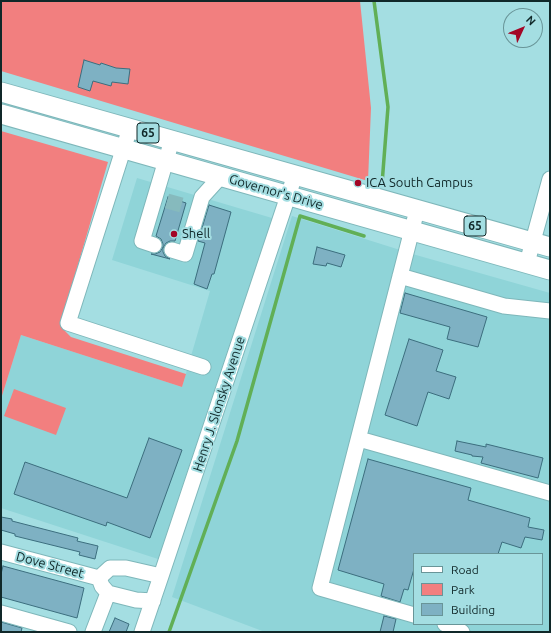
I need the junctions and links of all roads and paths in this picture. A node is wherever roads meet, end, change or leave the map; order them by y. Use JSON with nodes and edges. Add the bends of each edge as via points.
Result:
{"nodes":[{"id":1,"x":1,"y":92,"type":"edge"},
{"id":2,"x":1,"y":114,"type":"edge"},
{"id":3,"x":130,"y":128,"type":"junction"},
{"id":4,"x":172,"y":140,"type":"junction"},
{"id":5,"x":123,"y":149,"type":"junction"},
{"id":6,"x":165,"y":160,"type":"junction"},
{"id":7,"x":295,"y":175,"type":"junction"},
{"id":8,"x":221,"y":176,"type":"junction"},
{"id":9,"x":550,"y":179,"type":"edge"},
{"id":10,"x":288,"y":195,"type":"junction"},
{"id":11,"x":417,"y":210,"type":"junction"},
{"id":12,"x":411,"y":230,"type":"junction"},
{"id":13,"x":154,"y":245,"type":"dead end"},
{"id":14,"x":541,"y":245,"type":"edge"},
{"id":15,"x":172,"y":250,"type":"dead end"},
{"id":16,"x":527,"y":264,"type":"junction"},
{"id":17,"x":550,"y":270,"type":"edge"},
{"id":18,"x":400,"y":276,"type":"junction"},
{"id":19,"x":550,"y":311,"type":"edge"},
{"id":20,"x":203,"y":367,"type":"dead end"},
{"id":21,"x":359,"y":439,"type":"junction"},
{"id":22,"x":550,"y":493,"type":"edge"},
{"id":23,"x":1,"y":552,"type":"edge"},
{"id":24,"x":161,"y":576,"type":"junction"},
{"id":25,"x":99,"y":578,"type":"junction"},
{"id":26,"x":108,"y":593,"type":"junction"},
{"id":27,"x":153,"y":600,"type":"junction"},
{"id":28,"x":1,"y":613,"type":"edge"},
{"id":29,"x":413,"y":615,"type":"edge"},
{"id":30,"x":448,"y":625,"type":"edge"},
{"id":31,"x":69,"y":632,"type":"edge"},
{"id":32,"x":93,"y":632,"type":"edge"},
{"id":33,"x":142,"y":632,"type":"edge"},
{"id":34,"x":462,"y":632,"type":"edge"}],
"edges":[{"from":1,"to":3,"type":"main road","name":"Governor's Drive","number":"65"},
{"from":2,"to":5,"type":"main road","name":"Governor's Drive","number":"65"},
{"from":3,"to":4,"type":"main road","name":"Governor's Drive","number":"65"},
{"from":3,"to":5,"type":"street"},
{"from":4,"to":6,"type":"street"},
{"from":4,"to":7,"type":"main road","name":"Governor's Drive","number":"65"},
{"from":5,"to":6,"type":"main road","name":"Governor's Drive","number":"65"},
{"from":5,"to":20,"type":"street","via":[[68,323]]},
{"from":6,"to":8,"type":"main road","name":"Governor's Drive","number":"65"},
{"from":6,"to":13,"type":"street","via":[[160,199],[142,242]]},
{"from":7,"to":10,"type":"street","name":"Henry J. Slonsky Avenue"},
{"from":7,"to":11,"type":"main road","name":"Governor's Drive","number":"65"},
{"from":8,"to":10,"type":"main road","name":"Governor's Drive","number":"65"},
{"from":8,"to":15,"type":"street","via":[[191,208],[185,254]]},
{"from":9,"to":14,"type":"street"},
{"from":10,"to":12,"type":"main road","name":"Governor's Drive","number":"65"},
{"from":10,"to":24,"type":"street","name":"Henry J. Slonsky Avenue"},
{"from":11,"to":12,"type":"street"},
{"from":11,"to":14,"type":"main road","name":"Governor's Drive","number":"65"},
{"from":12,"to":16,"type":"main road","name":"Governor's Drive","number":"65"},
{"from":12,"to":18,"type":"street"},
{"from":14,"to":16,"type":"street"},
{"from":16,"to":17,"type":"main road","name":"Governor's Drive","number":"65"},
{"from":18,"to":19,"type":"street","via":[[504,306]]},
{"from":18,"to":21,"type":"street"},
{"from":21,"to":22,"type":"street"},
{"from":21,"to":29,"type":"street","via":[[320,588]]},
{"from":23,"to":25,"type":"street","name":"Dove Street"},
{"from":24,"to":25,"type":"street","name":"Dove Street","via":[[126,568],[110,568]]},
{"from":24,"to":27,"type":"street","name":"Henry J. Slonsky Avenue"},
{"from":25,"to":26,"type":"street","name":"Dove Street"},
{"from":26,"to":27,"type":"street","via":[[136,600]]},
{"from":26,"to":32,"type":"street"},
{"from":27,"to":33,"type":"street","name":"Henry J. Slonsky Avenue"},
{"from":28,"to":31,"type":"street"},
{"from":30,"to":34,"type":"street"}]}
